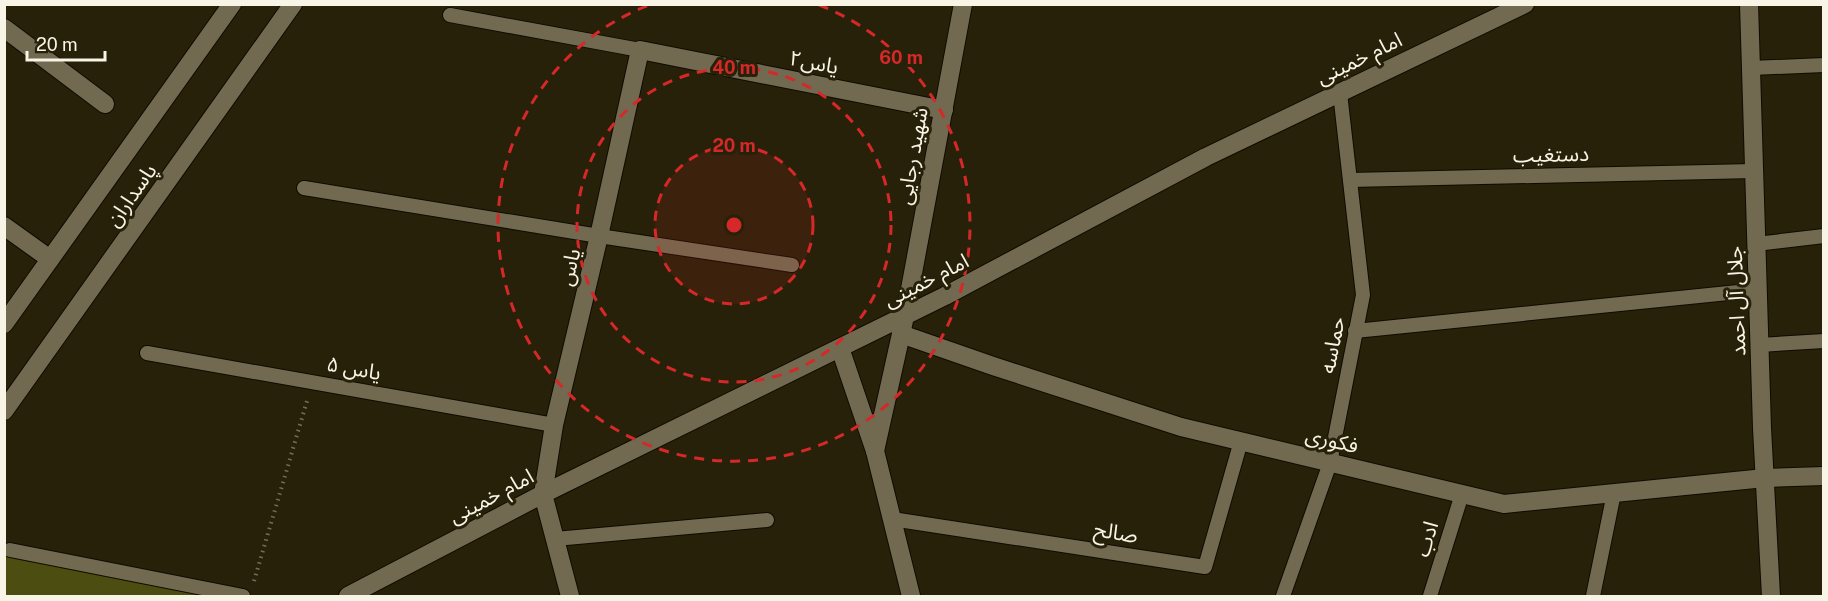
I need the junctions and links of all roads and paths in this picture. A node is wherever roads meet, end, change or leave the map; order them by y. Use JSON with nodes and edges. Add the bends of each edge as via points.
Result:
{"nodes":[{"id":1,"x":232,"y":4,"type":"edge"},
{"id":2,"x":293,"y":4,"type":"edge"},
{"id":3,"x":963,"y":4,"type":"edge"},
{"id":4,"x":1525,"y":4,"type":"edge"},
{"id":5,"x":1749,"y":4,"type":"edge"},
{"id":6,"x":450,"y":15,"type":"dead end"},
{"id":7,"x":4,"y":28,"type":"edge"},
{"id":8,"x":640,"y":50,"type":"junction"},
{"id":9,"x":1824,"y":65,"type":"edge"},
{"id":10,"x":1751,"y":68,"type":"junction"},
{"id":11,"x":1340,"y":93,"type":"junction"},
{"id":12,"x":105,"y":104,"type":"dead end"},
{"id":13,"x":944,"y":110,"type":"junction"},
{"id":14,"x":1754,"y":171,"type":"junction"},
{"id":15,"x":1350,"y":180,"type":"junction"},
{"id":16,"x":304,"y":188,"type":"dead end"},
{"id":17,"x":4,"y":226,"type":"edge"},
{"id":18,"x":599,"y":236,"type":"junction"},
{"id":19,"x":1824,"y":236,"type":"edge"},
{"id":20,"x":1756,"y":244,"type":"junction"},
{"id":21,"x":51,"y":260,"type":"junction"},
{"id":22,"x":792,"y":265,"type":"dead end"},
{"id":23,"x":1758,"y":290,"type":"junction"},
{"id":24,"x":905,"y":316,"type":"junction"},
{"id":25,"x":4,"y":324,"type":"edge"},
{"id":26,"x":1356,"y":331,"type":"junction"},
{"id":27,"x":901,"y":334,"type":"junction"},
{"id":28,"x":1824,"y":341,"type":"edge"},
{"id":29,"x":1759,"y":345,"type":"junction"},
{"id":30,"x":840,"y":348,"type":"junction"},
{"id":31,"x":147,"y":353,"type":"dead end"},
{"id":32,"x":312,"y":382,"type":"junction"},
{"id":33,"x":4,"y":411,"type":"edge"},
{"id":34,"x":554,"y":425,"type":"junction"},
{"id":35,"x":1241,"y":441,"type":"junction"},
{"id":36,"x":875,"y":451,"type":"junction"},
{"id":37,"x":1330,"y":463,"type":"junction"},
{"id":38,"x":1824,"y":476,"type":"edge"},
{"id":39,"x":1765,"y":478,"type":"junction"},
{"id":40,"x":1614,"y":493,"type":"junction"},
{"id":41,"x":543,"y":494,"type":"junction"},
{"id":42,"x":1462,"y":494,"type":"junction"},
{"id":43,"x":892,"y":519,"type":"junction"},
{"id":44,"x":767,"y":520,"type":"dead end"},
{"id":45,"x":555,"y":539,"type":"junction"},
{"id":46,"x":10,"y":550,"type":"dead end"},
{"id":47,"x":253,"y":585,"type":"dead end"},
{"id":48,"x":243,"y":597,"type":"edge"},
{"id":49,"x":348,"y":597,"type":"edge"},
{"id":50,"x":570,"y":597,"type":"edge"},
{"id":51,"x":911,"y":597,"type":"edge"},
{"id":52,"x":1283,"y":597,"type":"edge"},
{"id":53,"x":1430,"y":597,"type":"edge"},
{"id":54,"x":1593,"y":597,"type":"edge"},
{"id":55,"x":1771,"y":597,"type":"edge"}],
"edges":[{"from":1,"to":21,"type":"street","name":"پاسداران"},
{"from":2,"to":33,"type":"street","name":"پاسداران"},
{"from":3,"to":13,"type":"street","name":"شهید رجایی"},
{"from":4,"to":11,"type":"street","name":"امام خمینی"},
{"from":5,"to":10,"type":"street","name":"جلال آل احمد"},
{"from":6,"to":8,"type":"lane"},
{"from":7,"to":12,"type":"street"},
{"from":8,"to":13,"type":"street","name":"یاس۲"},
{"from":8,"to":18,"type":"street","name":"یاس"},
{"from":9,"to":10,"type":"lane"},
{"from":10,"to":14,"type":"street","name":"جلال آل احمد"},
{"from":11,"to":15,"type":"lane","name":"حماسه"},
{"from":11,"to":24,"type":"street","name":"امام خمینی","via":[[1206,157]]},
{"from":13,"to":24,"type":"street","name":"شهید رجایی"},
{"from":14,"to":15,"type":"lane","name":"دستغیب"},
{"from":14,"to":20,"type":"street","name":"جلال آل احمد"},
{"from":15,"to":26,"type":"lane","name":"حماسه","via":[[1362,295]]},
{"from":16,"to":18,"type":"lane"},
{"from":17,"to":21,"type":"street"},
{"from":18,"to":22,"type":"lane"},
{"from":18,"to":34,"type":"street","name":"یاس"},
{"from":19,"to":20,"type":"lane"},
{"from":20,"to":23,"type":"street","name":"جلال آل احمد"},
{"from":21,"to":25,"type":"street","name":"پاسداران"},
{"from":23,"to":26,"type":"lane"},
{"from":23,"to":29,"type":"street","name":"جلال آل احمد"},
{"from":24,"to":27,"type":"street","name":"شهید رجایی"},
{"from":24,"to":30,"type":"street","name":"امام خمینی"},
{"from":26,"to":37,"type":"lane","name":"حماسه"},
{"from":27,"to":35,"type":"street","name":"فکوری","via":[[1170,424]]},
{"from":27,"to":36,"type":"street","name":"شهید رجایی"},
{"from":28,"to":29,"type":"lane"},
{"from":29,"to":39,"type":"street","name":"جلال آل احمد"},
{"from":30,"to":36,"type":"street"},
{"from":30,"to":41,"type":"street","name":"امام خمینی"},
{"from":31,"to":32,"type":"lane","name":"یاس ۵"},
{"from":32,"to":34,"type":"lane","name":"یاس ۵"},
{"from":32,"to":47,"type":"path"},
{"from":34,"to":41,"type":"street","name":"یاس"},
{"from":35,"to":37,"type":"street","name":"فکوری"},
{"from":35,"to":43,"type":"lane","name":"صالح","via":[[1206,567]]},
{"from":36,"to":43,"type":"street"},
{"from":37,"to":42,"type":"street","name":"فکوری"},
{"from":37,"to":52,"type":"lane","name":"حماسه"},
{"from":38,"to":39,"type":"street","name":"فکوری"},
{"from":39,"to":40,"type":"street","name":"فکوری"},
{"from":39,"to":55,"type":"street","name":"جلال آل احمد"},
{"from":40,"to":42,"type":"street","name":"فکوری","via":[[1504,504]]},
{"from":40,"to":54,"type":"lane"},
{"from":41,"to":45,"type":"street"},
{"from":41,"to":49,"type":"street","name":"امام خمینی"},
{"from":42,"to":53,"type":"lane","name":"ادب"},
{"from":43,"to":51,"type":"street"},
{"from":44,"to":45,"type":"lane"},
{"from":45,"to":50,"type":"street"},
{"from":46,"to":48,"type":"lane"}]}
